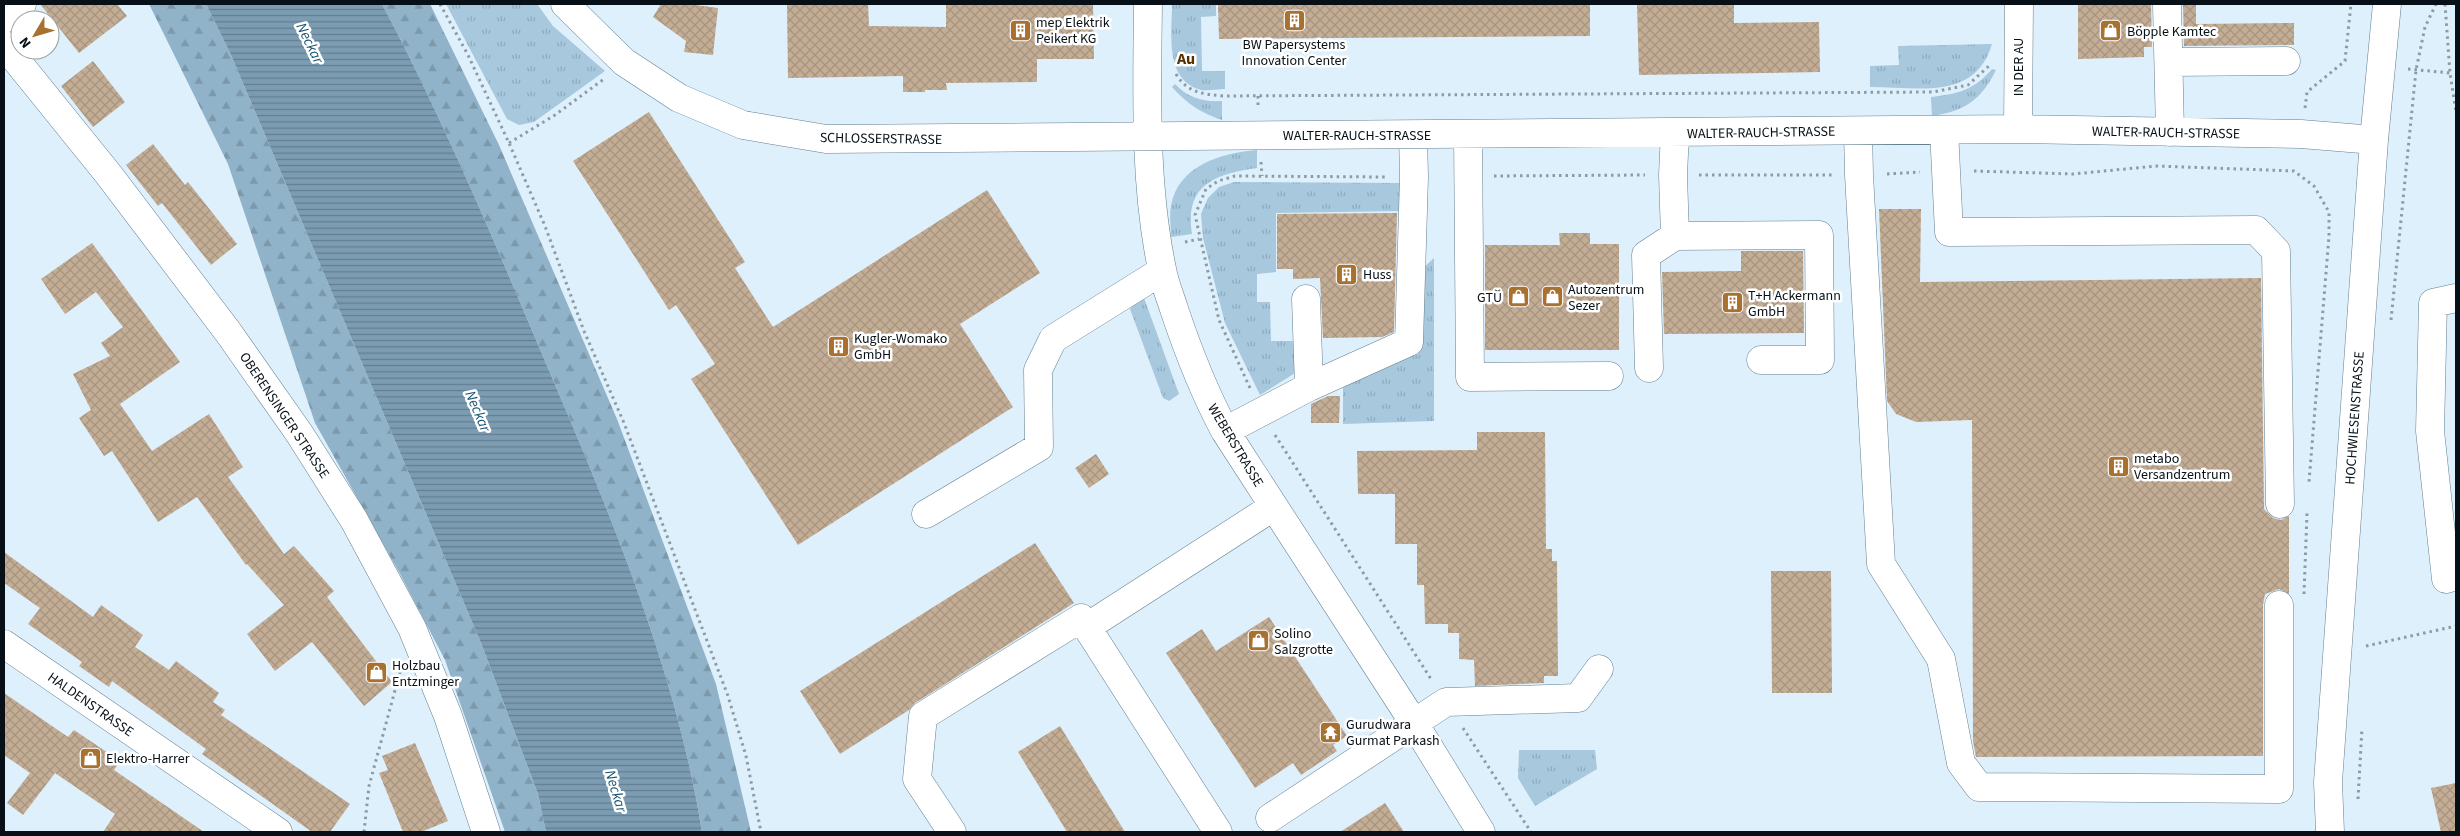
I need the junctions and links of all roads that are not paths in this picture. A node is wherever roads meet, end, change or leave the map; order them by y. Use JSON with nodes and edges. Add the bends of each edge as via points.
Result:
{"nodes":[{"id":1,"x":22,"y":4,"type":"edge"},
{"id":2,"x":565,"y":4,"type":"edge"},
{"id":3,"x":1148,"y":4,"type":"edge"},
{"id":4,"x":2018,"y":4,"type":"edge"},
{"id":5,"x":2167,"y":4,"type":"edge"},
{"id":6,"x":2387,"y":4,"type":"edge"},
{"id":7,"x":4,"y":19,"type":"edge"},
{"id":8,"x":4,"y":44,"type":"edge"},
{"id":9,"x":2286,"y":60,"type":"dead end"},
{"id":10,"x":2169,"y":62,"type":"junction"},
{"id":11,"x":2018,"y":129,"type":"junction"},
{"id":12,"x":1944,"y":130,"type":"junction"},
{"id":13,"x":1858,"y":131,"type":"junction"},
{"id":14,"x":1675,"y":132,"type":"junction"},
{"id":15,"x":2170,"y":132,"type":"junction"},
{"id":16,"x":1468,"y":134,"type":"junction"},
{"id":17,"x":1413,"y":135,"type":"junction"},
{"id":18,"x":1149,"y":137,"type":"junction"},
{"id":19,"x":2374,"y":140,"type":"junction"},
{"id":20,"x":1675,"y":236,"type":"junction"},
{"id":21,"x":1162,"y":270,"type":"junction"},
{"id":22,"x":2456,"y":298,"type":"edge"},
{"id":23,"x":1306,"y":299,"type":"dead end"},
{"id":24,"x":1761,"y":360,"type":"dead end"},
{"id":25,"x":1648,"y":368,"type":"dead end"},
{"id":26,"x":1609,"y":376,"type":"dead end"},
{"id":27,"x":1309,"y":387,"type":"junction"},
{"id":28,"x":1225,"y":431,"type":"junction"},
{"id":29,"x":2280,"y":504,"type":"dead end"},
{"id":30,"x":1273,"y":507,"type":"junction"},
{"id":31,"x":926,"y":514,"type":"dead end"},
{"id":32,"x":2456,"y":576,"type":"edge"},
{"id":33,"x":2279,"y":605,"type":"dead end"},
{"id":34,"x":1087,"y":627,"type":"junction"},
{"id":35,"x":4,"y":644,"type":"edge"},
{"id":36,"x":1599,"y":670,"type":"dead end"},
{"id":37,"x":1414,"y":723,"type":"junction"},
{"id":38,"x":1270,"y":818,"type":"dead end"},
{"id":39,"x":278,"y":832,"type":"edge"},
{"id":40,"x":486,"y":832,"type":"edge"},
{"id":41,"x":952,"y":832,"type":"edge"},
{"id":42,"x":1218,"y":832,"type":"edge"},
{"id":43,"x":1481,"y":832,"type":"edge"},
{"id":44,"x":2330,"y":832,"type":"edge"}],
"edges":[{"from":1,"to":7,"type":"street"},
{"from":2,"to":18,"type":"street","name":"SCHLOSSERSTRASSE","via":[[624,62],[679,98],[743,125],[826,139]]},
{"from":3,"to":18,"type":"street","name":"WEBERSTRASSE"},
{"from":4,"to":11,"type":"street","name":"IN DER AU"},
{"from":5,"to":10,"type":"street"},
{"from":6,"to":19,"type":"street","name":"HOCHWIESENSTRASSE"},
{"from":8,"to":40,"type":"street","name":"OBERENSINGER STRASSE","via":[[228,332],[354,520],[412,628],[448,716]]},
{"from":9,"to":10,"type":"street"},
{"from":10,"to":15,"type":"street"},
{"from":11,"to":12,"type":"street","name":"WALTER-RAUCH-STRASSE"},
{"from":11,"to":15,"type":"street","name":"WALTER-RAUCH-STRASSE"},
{"from":12,"to":13,"type":"street","name":"WALTER-RAUCH-STRASSE"},
{"from":12,"to":29,"type":"street","via":[[1949,232],[2256,230],[2276,251]]},
{"from":13,"to":14,"type":"street","name":"WALTER-RAUCH-STRASSE"},
{"from":13,"to":33,"type":"street","via":[[1881,564],[1940,659],[1961,763],[1979,787],[2279,789]]},
{"from":14,"to":16,"type":"street","name":"WALTER-RAUCH-STRASSE"},
{"from":14,"to":20,"type":"street"},
{"from":15,"to":19,"type":"street","name":"WALTER-RAUCH-STRASSE","via":[[2301,134]]},
{"from":16,"to":17,"type":"street","name":"WALTER-RAUCH-STRASSE"},
{"from":16,"to":26,"type":"street","via":[[1470,377]]},
{"from":17,"to":18,"type":"street","name":"WALTER-RAUCH-STRASSE"},
{"from":17,"to":27,"type":"street","via":[[1409,342]]},
{"from":18,"to":21,"type":"street","name":"WEBERSTRASSE","via":[[1153,211]]},
{"from":19,"to":44,"type":"street","name":"HOCHWIESENSTRASSE","via":[[2328,782]]},
{"from":20,"to":24,"type":"street","via":[[1819,235],[1820,360]]},
{"from":20,"to":25,"type":"street","via":[[1646,255]]},
{"from":21,"to":28,"type":"street","name":"WEBERSTRASSE","via":[[1208,400]]},
{"from":21,"to":31,"type":"street","via":[[1053,339],[1038,370],[1039,447]]},
{"from":22,"to":32,"type":"street","via":[[2433,304],[2430,431],[2446,579]]},
{"from":23,"to":27,"type":"street"},
{"from":27,"to":28,"type":"street"},
{"from":28,"to":30,"type":"street","name":"WEBERSTRASSE"},
{"from":30,"to":34,"type":"street"},
{"from":30,"to":37,"type":"street","name":"WEBERSTRASSE"},
{"from":34,"to":41,"type":"street","via":[[1081,618],[923,716],[917,779]]},
{"from":34,"to":42,"type":"street"},
{"from":35,"to":39,"type":"street","name":"HALDENSTRASSE"},
{"from":36,"to":37,"type":"street","via":[[1578,698],[1446,702]]},
{"from":37,"to":38,"type":"street"},
{"from":37,"to":43,"type":"street","name":"WEBERSTRASSE"}]}
